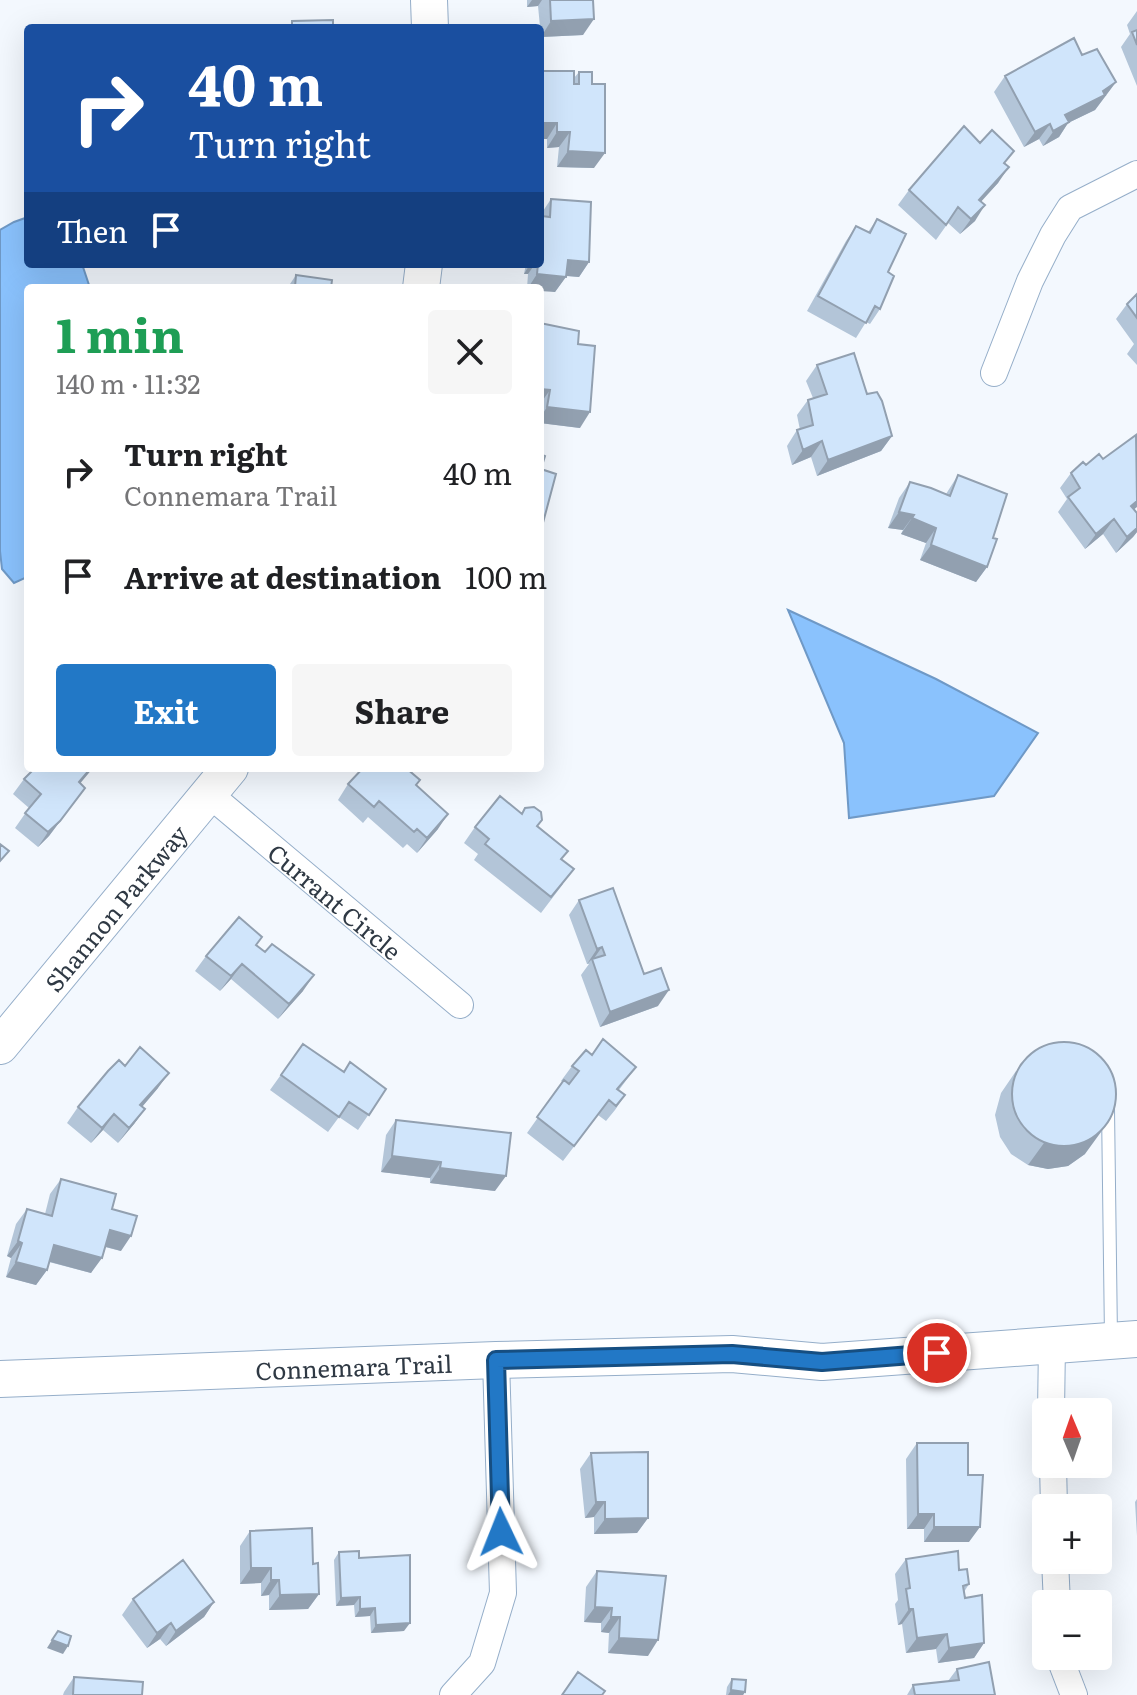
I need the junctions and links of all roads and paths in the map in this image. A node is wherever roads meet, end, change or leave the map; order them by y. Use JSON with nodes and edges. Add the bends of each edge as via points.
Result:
{"nodes":[{"id":1,"x":429,"y":0,"type":"edge"},
{"id":2,"x":430,"y":24,"type":"edge"},
{"id":3,"x":1137,"y":174,"type":"edge"},
{"id":4,"x":994,"y":373,"type":"dead end"},
{"id":5,"x":220,"y":781,"type":"edge"},
{"id":6,"x":460,"y":1005,"type":"dead end"},
{"id":7,"x":0,"y":1046,"type":"edge"},
{"id":8,"x":1108,"y":1101,"type":"edge"},
{"id":9,"x":1124,"y":1340,"type":"edge"},
{"id":10,"x":1052,"y":1344,"type":"junction"},
{"id":11,"x":496,"y":1360,"type":"junction"},
{"id":12,"x":0,"y":1379,"type":"edge"},
{"id":13,"x":1051,"y":1398,"type":"edge"},
{"id":14,"x":1064,"y":1670,"type":"edge"},
{"id":15,"x":453,"y":1695,"type":"edge"},
{"id":16,"x":1074,"y":1695,"type":"edge"}],
"edges":[{"from":1,"to":2,"type":"street"},
{"from":3,"to":4,"type":"street","via":[[1070,208],[1030,281]]},
{"from":5,"to":6,"type":"street","name":"Currant Circle"},
{"from":5,"to":7,"type":"street","name":"Shannon Parkway"},
{"from":8,"to":9,"type":"lane"},
{"from":9,"to":10,"type":"street","name":"Connemara Trail"},
{"from":10,"to":11,"type":"street","name":"Connemara Trail","via":[[822,1362],[732,1354]]},
{"from":10,"to":13,"type":"street"},
{"from":11,"to":12,"type":"street","name":"Connemara Trail"},
{"from":11,"to":15,"type":"street","via":[[503,1593],[482,1663]]},
{"from":14,"to":16,"type":"street"}]}
